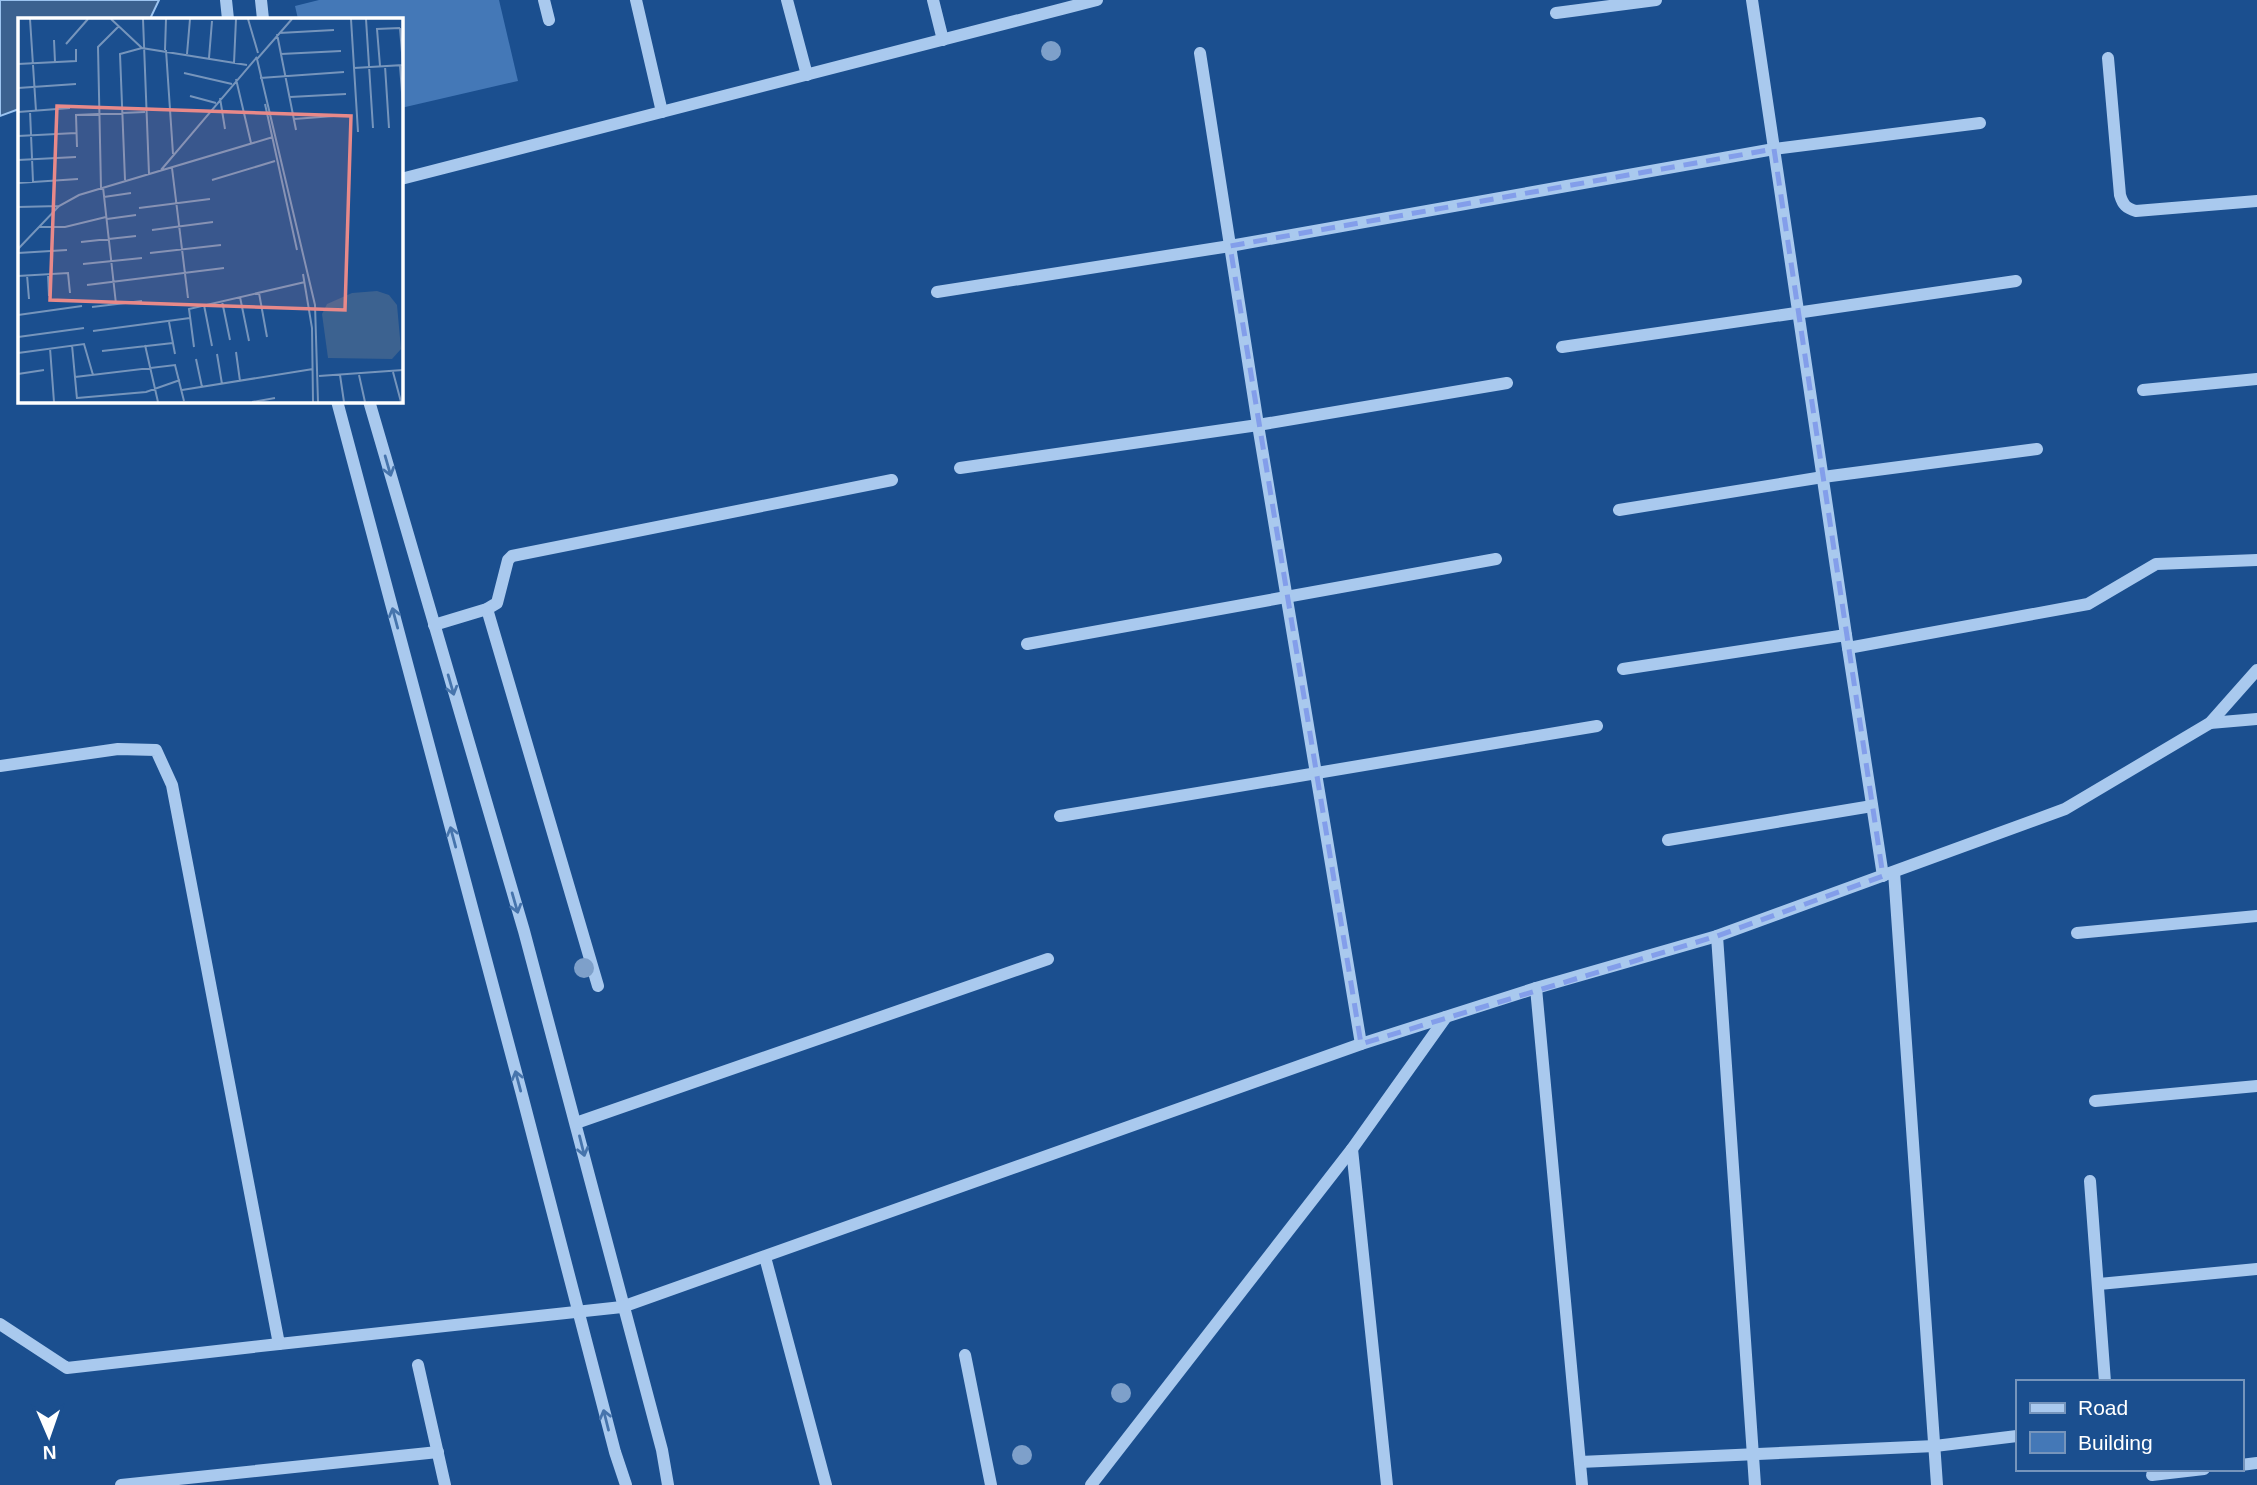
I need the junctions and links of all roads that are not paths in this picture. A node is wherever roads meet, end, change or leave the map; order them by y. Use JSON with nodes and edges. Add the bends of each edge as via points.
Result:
{"nodes":[{"id":1,"x":226,"y":0,"type":"edge"},
{"id":2,"x":261,"y":0,"type":"edge"},
{"id":3,"x":544,"y":0,"type":"edge"},
{"id":4,"x":636,"y":0,"type":"edge"},
{"id":5,"x":787,"y":0,"type":"edge"},
{"id":6,"x":933,"y":0,"type":"edge"},
{"id":7,"x":1097,"y":0,"type":"edge"},
{"id":8,"x":1656,"y":0,"type":"edge"},
{"id":9,"x":1752,"y":0,"type":"edge"},
{"id":10,"x":1074,"y":3,"type":"edge"},
{"id":11,"x":1556,"y":13,"type":"dead end"},
{"id":12,"x":228,"y":18,"type":"edge"},
{"id":13,"x":263,"y":18,"type":"edge"},
{"id":14,"x":549,"y":20,"type":"dead end"},
{"id":15,"x":943,"y":40,"type":"junction"},
{"id":16,"x":1200,"y":53,"type":"dead end"},
{"id":17,"x":2108,"y":58,"type":"dead end"},
{"id":18,"x":807,"y":75,"type":"junction"},
{"id":19,"x":662,"y":112,"type":"junction"},
{"id":20,"x":1980,"y":122,"type":"dead end"},
{"id":21,"x":1774,"y":149,"type":"junction"},
{"id":22,"x":402,"y":179,"type":"edge"},
{"id":23,"x":2257,"y":201,"type":"edge"},
{"id":24,"x":1230,"y":246,"type":"junction"},
{"id":25,"x":2016,"y":281,"type":"dead end"},
{"id":26,"x":937,"y":292,"type":"dead end"},
{"id":27,"x":1798,"y":312,"type":"junction"},
{"id":28,"x":1562,"y":347,"type":"dead end"},
{"id":29,"x":2257,"y":379,"type":"edge"},
{"id":30,"x":1507,"y":383,"type":"dead end"},
{"id":31,"x":2143,"y":390,"type":"dead end"},
{"id":32,"x":337,"y":402,"type":"edge"},
{"id":33,"x":369,"y":402,"type":"edge"},
{"id":34,"x":1258,"y":425,"type":"junction"},
{"id":35,"x":2037,"y":449,"type":"dead end"},
{"id":36,"x":960,"y":468,"type":"dead end"},
{"id":37,"x":1823,"y":477,"type":"junction"},
{"id":38,"x":892,"y":480,"type":"dead end"},
{"id":39,"x":1619,"y":510,"type":"dead end"},
{"id":40,"x":1496,"y":559,"type":"dead end"},
{"id":41,"x":2257,"y":560,"type":"edge"},
{"id":42,"x":1287,"y":598,"type":"junction"},
{"id":43,"x":487,"y":609,"type":"junction"},
{"id":44,"x":434,"y":625,"type":"junction"},
{"id":45,"x":1847,"y":642,"type":"junction"},
{"id":46,"x":1027,"y":644,"type":"dead end"},
{"id":47,"x":1623,"y":669,"type":"dead end"},
{"id":48,"x":2257,"y":670,"type":"edge"},
{"id":49,"x":2257,"y":719,"type":"edge"},
{"id":50,"x":2210,"y":723,"type":"junction"},
{"id":51,"x":1597,"y":726,"type":"dead end"},
{"id":52,"x":0,"y":766,"type":"edge"},
{"id":53,"x":1317,"y":774,"type":"junction"},
{"id":54,"x":1872,"y":806,"type":"junction"},
{"id":55,"x":1060,"y":816,"type":"dead end"},
{"id":56,"x":1668,"y":840,"type":"dead end"},
{"id":57,"x":1889,"y":874,"type":"junction"},
{"id":58,"x":2257,"y":916,"type":"edge"},
{"id":59,"x":2077,"y":933,"type":"dead end"},
{"id":60,"x":1717,"y":936,"type":"junction"},
{"id":61,"x":1048,"y":959,"type":"dead end"},
{"id":62,"x":598,"y":986,"type":"dead end"},
{"id":63,"x":1536,"y":988,"type":"junction"},
{"id":64,"x":1447,"y":1017,"type":"junction"},
{"id":65,"x":1361,"y":1044,"type":"junction"},
{"id":66,"x":2257,"y":1086,"type":"edge"},
{"id":67,"x":2095,"y":1101,"type":"dead end"},
{"id":68,"x":576,"y":1123,"type":"junction"},
{"id":69,"x":1352,"y":1149,"type":"junction"},
{"id":70,"x":2090,"y":1181,"type":"dead end"},
{"id":71,"x":765,"y":1256,"type":"junction"},
{"id":72,"x":2257,"y":1269,"type":"edge"},
{"id":73,"x":2099,"y":1284,"type":"junction"},
{"id":74,"x":622,"y":1307,"type":"junction"},
{"id":75,"x":579,"y":1312,"type":"junction"},
{"id":76,"x":0,"y":1324,"type":"edge"},
{"id":77,"x":279,"y":1344,"type":"junction"},
{"id":78,"x":965,"y":1355,"type":"dead end"},
{"id":79,"x":418,"y":1365,"type":"dead end"},
{"id":80,"x":2105,"y":1380,"type":"edge"},
{"id":81,"x":2016,"y":1436,"type":"edge"},
{"id":82,"x":1935,"y":1446,"type":"junction"},
{"id":83,"x":438,"y":1451,"type":"junction"},
{"id":84,"x":1753,"y":1454,"type":"junction"},
{"id":85,"x":1580,"y":1462,"type":"junction"},
{"id":86,"x":2187,"y":1471,"type":"edge"},
{"id":87,"x":2152,"y":1475,"type":"dead end"},
{"id":88,"x":121,"y":1485,"type":"edge"},
{"id":89,"x":445,"y":1485,"type":"edge"},
{"id":90,"x":626,"y":1485,"type":"edge"},
{"id":91,"x":668,"y":1485,"type":"edge"},
{"id":92,"x":826,"y":1485,"type":"edge"},
{"id":93,"x":991,"y":1485,"type":"edge"},
{"id":94,"x":1091,"y":1485,"type":"edge"},
{"id":95,"x":1387,"y":1485,"type":"edge"},
{"id":96,"x":1582,"y":1485,"type":"edge"},
{"id":97,"x":1755,"y":1485,"type":"edge"},
{"id":98,"x":1937,"y":1485,"type":"edge"}],
"edges":[{"from":1,"to":12,"type":"street"},
{"from":2,"to":13,"type":"street"},
{"from":3,"to":14,"type":"street"},
{"from":4,"to":19,"type":"street"},
{"from":5,"to":18,"type":"street"},
{"from":6,"to":15,"type":"street"},
{"from":7,"to":10,"type":"street"},
{"from":8,"to":11,"type":"street"},
{"from":9,"to":21,"type":"street"},
{"from":10,"to":15,"type":"street"},
{"from":15,"to":18,"type":"street"},
{"from":16,"to":24,"type":"street"},
{"from":17,"to":23,"type":"street","via":[[2120,195],[2128,209]]},
{"from":18,"to":19,"type":"street"},
{"from":19,"to":22,"type":"street"},
{"from":20,"to":21,"type":"street"},
{"from":21,"to":24,"type":"street"},
{"from":21,"to":27,"type":"street"},
{"from":24,"to":26,"type":"street"},
{"from":24,"to":34,"type":"street"},
{"from":25,"to":27,"type":"street"},
{"from":27,"to":28,"type":"street"},
{"from":27,"to":37,"type":"street"},
{"from":29,"to":31,"type":"street"},
{"from":30,"to":34,"type":"street"},
{"from":75,"to":32,"type":"street","one_way":true},
{"from":33,"to":44,"type":"street","one_way":true},
{"from":34,"to":36,"type":"street"},
{"from":34,"to":42,"type":"street"},
{"from":35,"to":37,"type":"street"},
{"from":37,"to":39,"type":"street"},
{"from":37,"to":45,"type":"street"},
{"from":38,"to":43,"type":"street","via":[[512,556],[497,604]]},
{"from":40,"to":42,"type":"street"},
{"from":41,"to":45,"type":"street","via":[[2155,564],[2088,604]]},
{"from":42,"to":46,"type":"street"},
{"from":42,"to":53,"type":"street"},
{"from":43,"to":44,"type":"street"},
{"from":43,"to":62,"type":"street"},
{"from":44,"to":68,"type":"street","one_way":true},
{"from":45,"to":47,"type":"street"},
{"from":45,"to":54,"type":"street"},
{"from":48,"to":50,"type":"street"},
{"from":49,"to":50,"type":"street"},
{"from":50,"to":57,"type":"street","via":[[2065,809]]},
{"from":51,"to":53,"type":"street"},
{"from":52,"to":77,"type":"street","via":[[118,749],[156,750],[172,785]]},
{"from":53,"to":55,"type":"street"},
{"from":53,"to":65,"type":"street"},
{"from":54,"to":56,"type":"street"},
{"from":54,"to":57,"type":"street"},
{"from":57,"to":60,"type":"street"},
{"from":57,"to":82,"type":"street"},
{"from":58,"to":59,"type":"street"},
{"from":60,"to":63,"type":"street"},
{"from":60,"to":84,"type":"street"},
{"from":61,"to":68,"type":"street"},
{"from":63,"to":64,"type":"street"},
{"from":63,"to":85,"type":"street"},
{"from":64,"to":65,"type":"street"},
{"from":64,"to":69,"type":"street"},
{"from":65,"to":71,"type":"street"},
{"from":66,"to":67,"type":"street"},
{"from":68,"to":74,"type":"street","one_way":true},
{"from":69,"to":94,"type":"street"},
{"from":69,"to":95,"type":"street"},
{"from":70,"to":73,"type":"street"},
{"from":71,"to":74,"type":"street"},
{"from":71,"to":92,"type":"street"},
{"from":72,"to":73,"type":"street"},
{"from":73,"to":80,"type":"street"},
{"from":74,"to":75,"type":"street"},
{"from":74,"to":91,"type":"street"},
{"from":75,"to":77,"type":"street"},
{"from":90,"to":75,"type":"street","one_way":true},
{"from":76,"to":77,"type":"street","via":[[66,1368]]},
{"from":78,"to":93,"type":"street"},
{"from":79,"to":83,"type":"street"},
{"from":81,"to":82,"type":"street"},
{"from":82,"to":84,"type":"street"},
{"from":82,"to":98,"type":"street"},
{"from":83,"to":88,"type":"street"},
{"from":83,"to":89,"type":"street"},
{"from":84,"to":85,"type":"street"},
{"from":84,"to":97,"type":"street"},
{"from":85,"to":96,"type":"street"},
{"from":86,"to":87,"type":"street"}]}
